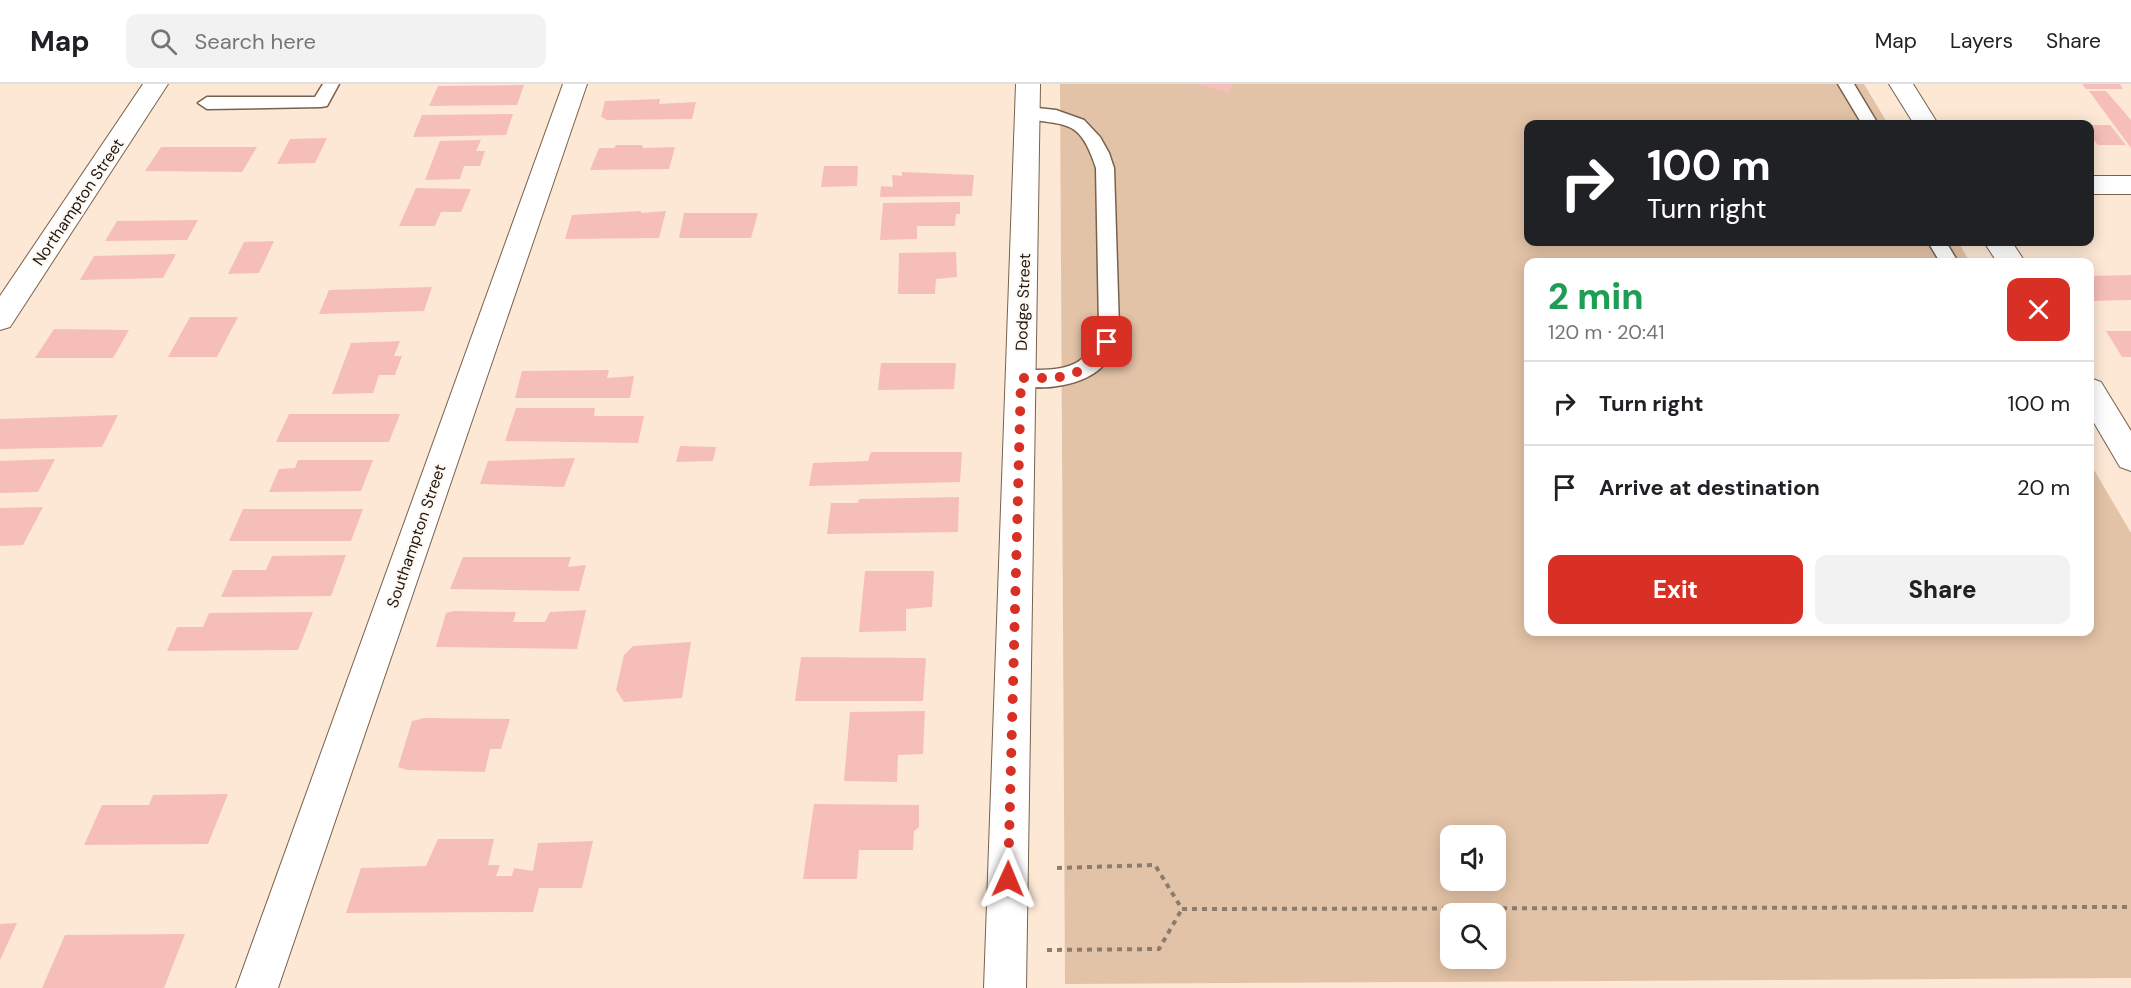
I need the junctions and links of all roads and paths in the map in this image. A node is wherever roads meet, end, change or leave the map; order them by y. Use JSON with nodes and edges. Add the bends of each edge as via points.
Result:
{"nodes":[{"id":1,"x":156,"y":84,"type":"edge"},
{"id":2,"x":331,"y":84,"type":"edge"},
{"id":3,"x":575,"y":84,"type":"edge"},
{"id":4,"x":1846,"y":84,"type":"edge"},
{"id":5,"x":1901,"y":84,"type":"edge"},
{"id":6,"x":1028,"y":98,"type":"edge"},
{"id":7,"x":207,"y":104,"type":"dead end"},
{"id":8,"x":1868,"y":120,"type":"edge"},
{"id":9,"x":1924,"y":120,"type":"edge"},
{"id":10,"x":2094,"y":185,"type":"edge"},
{"id":11,"x":2131,"y":185,"type":"edge"},
{"id":12,"x":0,"y":319,"type":"edge"},
{"id":13,"x":1021,"y":378,"type":"junction"},
{"id":14,"x":2094,"y":397,"type":"edge"},
{"id":15,"x":2131,"y":458,"type":"edge"},
{"id":16,"x":1057,"y":868,"type":"dead end"},
{"id":17,"x":2131,"y":907,"type":"edge"},
{"id":18,"x":1182,"y":909,"type":"junction"},
{"id":19,"x":1040,"y":950,"type":"dead end"},
{"id":20,"x":257,"y":988,"type":"edge"},
{"id":21,"x":1005,"y":988,"type":"edge"}],
"edges":[{"from":1,"to":12,"type":"street","name":"Northampton Street"},
{"from":2,"to":7,"type":"lane","via":[[321,102]]},
{"from":3,"to":20,"type":"street","name":"Southampton Street"},
{"from":4,"to":8,"type":"lane"},
{"from":5,"to":9,"type":"street"},
{"from":6,"to":13,"type":"street","name":"Dodge Street"},
{"from":6,"to":13,"type":"lane","via":[[1072,119],[1084,129],[1101,155],[1105,168],[1109,327],[1107,342],[1097,359],[1074,375]]},
{"from":10,"to":11,"type":"street"},
{"from":13,"to":21,"type":"street","name":"Dodge Street"},
{"from":14,"to":15,"type":"street"},
{"from":16,"to":18,"type":"path","via":[[1155,865]]},
{"from":17,"to":18,"type":"path"},
{"from":18,"to":19,"type":"path","via":[[1159,949]]}]}
